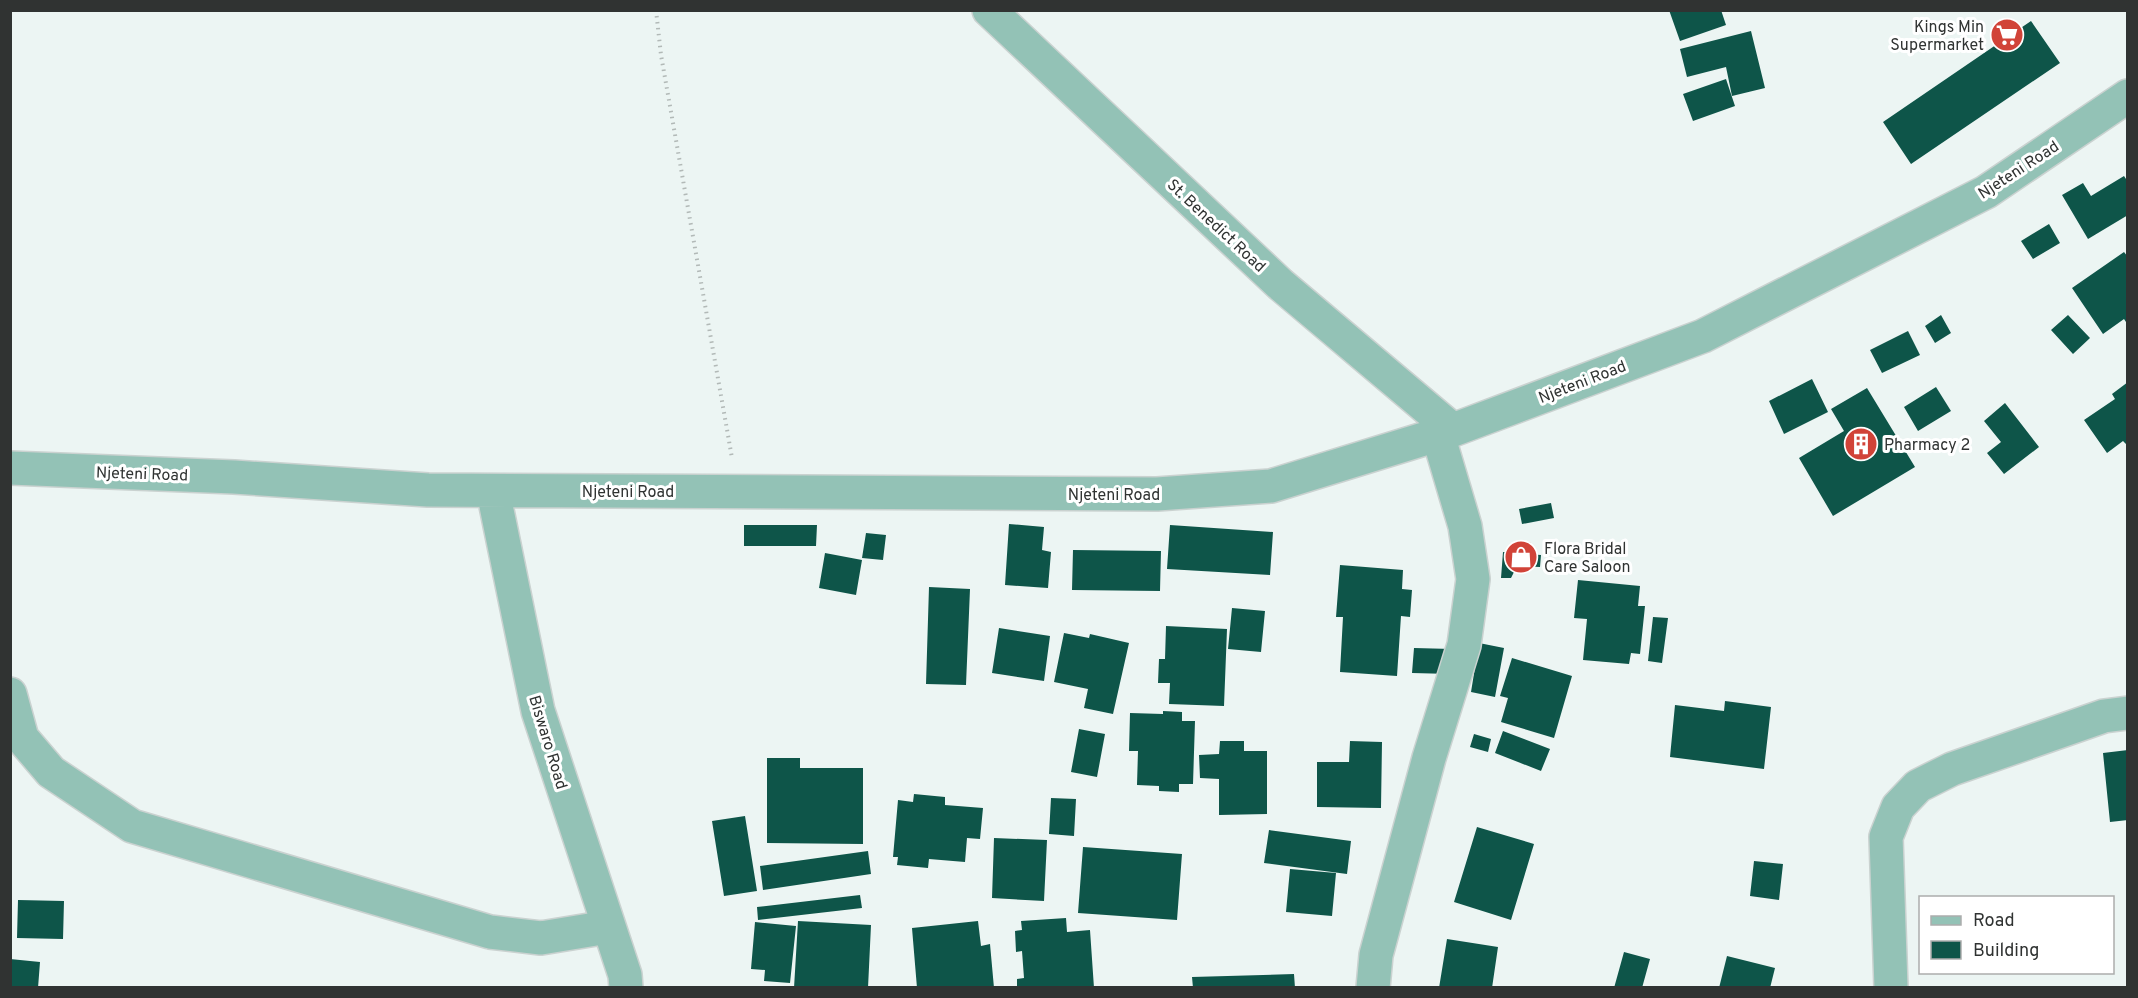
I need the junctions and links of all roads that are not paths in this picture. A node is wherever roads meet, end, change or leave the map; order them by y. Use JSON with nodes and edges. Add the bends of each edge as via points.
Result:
{"nodes":[{"id":1,"x":989,"y":10,"type":"edge"},
{"id":2,"x":2127,"y":96,"type":"edge"},
{"id":3,"x":1445,"y":432,"type":"junction"},
{"id":4,"x":10,"y":468,"type":"edge"},
{"id":5,"x":493,"y":491,"type":"junction"},
{"id":6,"x":10,"y":694,"type":"edge"},
{"id":7,"x":2127,"y":713,"type":"edge"},
{"id":8,"x":608,"y":927,"type":"junction"},
{"id":9,"x":626,"y":987,"type":"edge"},
{"id":10,"x":1373,"y":987,"type":"edge"},
{"id":11,"x":1891,"y":987,"type":"edge"}],
"edges":[{"from":1,"to":3,"type":"street","name":"St. Benedict Road","via":[[1280,284]]},
{"from":2,"to":3,"type":"street","name":"Njeteni Road","via":[[1986,192],[1703,336]]},
{"from":3,"to":5,"type":"street","name":"Njeteni Road","via":[[1271,486],[1157,494]]},
{"from":3,"to":10,"type":"street","via":[[1473,579],[1464,645],[1376,955]]},
{"from":4,"to":5,"type":"street","name":"Njeteni Road"},
{"from":5,"to":8,"type":"street","name":"Biswaro Road","via":[[538,711]]},
{"from":6,"to":8,"type":"street","via":[[22,738],[51,772],[132,826],[490,932],[541,938]]},
{"from":7,"to":11,"type":"street","via":[[2104,716],[1953,769],[1918,786],[1898,807],[1886,837]]},
{"from":8,"to":9,"type":"street","name":"Biswaro Road"}]}
